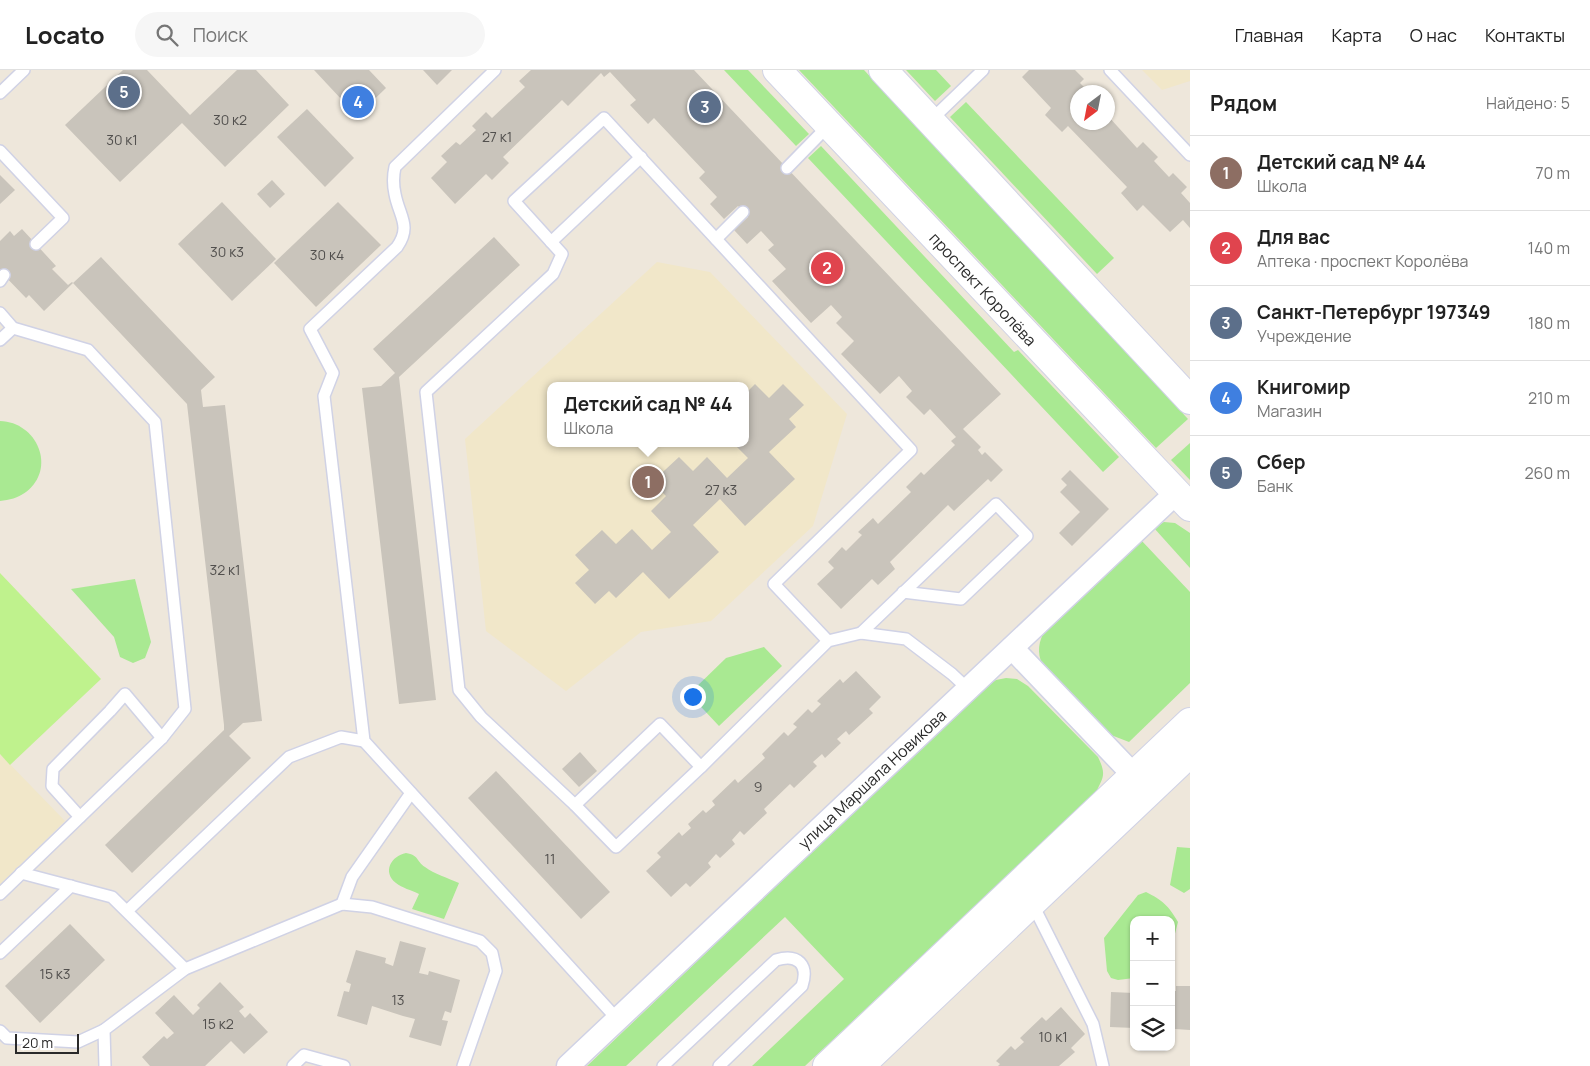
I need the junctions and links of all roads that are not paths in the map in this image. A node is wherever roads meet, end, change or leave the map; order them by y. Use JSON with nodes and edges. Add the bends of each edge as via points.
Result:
{"nodes":[{"id":1,"x":24,"y":70,"type":"edge"},
{"id":2,"x":495,"y":70,"type":"edge"},
{"id":3,"x":776,"y":70,"type":"edge"},
{"id":4,"x":883,"y":70,"type":"edge"},
{"id":5,"x":983,"y":70,"type":"edge"},
{"id":6,"x":1110,"y":70,"type":"edge"},
{"id":7,"x":0,"y":92,"type":"edge"},
{"id":8,"x":930,"y":121,"type":"junction"},
{"id":9,"x":829,"y":126,"type":"junction"},
{"id":10,"x":0,"y":151,"type":"edge"},
{"id":11,"x":1190,"y":155,"type":"edge"},
{"id":12,"x":641,"y":158,"type":"junction"},
{"id":13,"x":787,"y":168,"type":"dead end"},
{"id":14,"x":743,"y":212,"type":"dead end"},
{"id":15,"x":716,"y":238,"type":"junction"},
{"id":16,"x":551,"y":242,"type":"junction"},
{"id":17,"x":36,"y":244,"type":"dead end"},
{"id":18,"x":0,"y":314,"type":"edge"},
{"id":19,"x":13,"y":328,"type":"junction"},
{"id":20,"x":0,"y":340,"type":"edge"},
{"id":21,"x":1190,"y":400,"type":"edge"},
{"id":22,"x":1183,"y":500,"type":"edge"},
{"id":23,"x":903,"y":592,"type":"junction"},
{"id":24,"x":861,"y":633,"type":"junction"},
{"id":25,"x":828,"y":642,"type":"junction"},
{"id":26,"x":1012,"y":648,"type":"junction"},
{"id":27,"x":968,"y":689,"type":"junction"},
{"id":28,"x":1190,"y":722,"type":"edge"},
{"id":29,"x":162,"y":738,"type":"junction"},
{"id":30,"x":364,"y":741,"type":"junction"},
{"id":31,"x":1190,"y":753,"type":"edge"},
{"id":32,"x":701,"y":767,"type":"junction"},
{"id":33,"x":1141,"y":784,"type":"junction"},
{"id":34,"x":411,"y":793,"type":"junction"},
{"id":35,"x":575,"y":805,"type":"junction"},
{"id":36,"x":80,"y":817,"type":"junction"},
{"id":37,"x":22,"y":873,"type":"junction"},
{"id":38,"x":71,"y":886,"type":"junction"},
{"id":39,"x":0,"y":894,"type":"edge"},
{"id":40,"x":1025,"y":895,"type":"junction"},
{"id":41,"x":342,"y":904,"type":"junction"},
{"id":42,"x":127,"y":911,"type":"junction"},
{"id":43,"x":0,"y":953,"type":"edge"},
{"id":44,"x":185,"y":969,"type":"junction"},
{"id":45,"x":618,"y":1020,"type":"junction"},
{"id":46,"x":104,"y":1030,"type":"junction"},
{"id":47,"x":0,"y":1031,"type":"edge"},
{"id":48,"x":105,"y":1066,"type":"edge"},
{"id":49,"x":293,"y":1066,"type":"edge"},
{"id":50,"x":344,"y":1066,"type":"edge"},
{"id":51,"x":463,"y":1066,"type":"edge"},
{"id":52,"x":568,"y":1066,"type":"edge"},
{"id":53,"x":663,"y":1066,"type":"edge"},
{"id":54,"x":719,"y":1066,"type":"edge"},
{"id":55,"x":827,"y":1066,"type":"edge"},
{"id":56,"x":860,"y":1066,"type":"edge"},
{"id":57,"x":1102,"y":1066,"type":"edge"}],
"edges":[{"from":1,"to":7,"type":"lane"},
{"from":2,"to":30,"type":"lane","via":[[395,167],[393,180],[404,226],[403,238],[310,329],[333,373],[324,396]]},
{"from":3,"to":9,"type":"street","name":"проспект Королёва"},
{"from":4,"to":8,"type":"street"},
{"from":5,"to":8,"type":"lane"},
{"from":6,"to":11,"type":"lane"},
{"from":8,"to":21,"type":"street"},
{"from":9,"to":13,"type":"lane"},
{"from":9,"to":22,"type":"street","name":"проспект Королёва"},
{"from":10,"to":17,"type":"lane","via":[[63,218]]},
{"from":12,"to":15,"type":"lane"},
{"from":12,"to":16,"type":"lane"},
{"from":12,"to":16,"type":"lane","via":[[604,118],[514,201]]},
{"from":14,"to":15,"type":"lane"},
{"from":15,"to":25,"type":"lane","via":[[911,450],[774,584]]},
{"from":16,"to":35,"type":"lane","via":[[562,254],[553,274],[426,392],[459,690],[480,717]]},
{"from":18,"to":19,"type":"lane"},
{"from":19,"to":20,"type":"lane"},
{"from":19,"to":29,"type":"lane","via":[[88,350],[155,422],[185,709]]},
{"from":22,"to":26,"type":"street","name":"улица Маршала Новикова"},
{"from":23,"to":23,"type":"lane","via":[[996,504],[1027,536],[961,599]]},
{"from":23,"to":24,"type":"lane"},
{"from":24,"to":25,"type":"lane"},
{"from":24,"to":27,"type":"lane","via":[[906,639]]},
{"from":25,"to":32,"type":"lane"},
{"from":26,"to":27,"type":"street","name":"улица Маршала Новикова"},
{"from":26,"to":33,"type":"street"},
{"from":27,"to":45,"type":"street","name":"улица Маршала Новикова"},
{"from":28,"to":33,"type":"street"},
{"from":29,"to":36,"type":"lane"},
{"from":29,"to":36,"type":"lane","via":[[125,694],[53,769],[52,786]]},
{"from":30,"to":34,"type":"lane"},
{"from":30,"to":42,"type":"lane","via":[[342,737],[289,757]]},
{"from":31,"to":33,"type":"street"},
{"from":32,"to":35,"type":"lane","via":[[660,724]]},
{"from":32,"to":35,"type":"lane","via":[[616,848]]},
{"from":33,"to":40,"type":"street"},
{"from":34,"to":41,"type":"lane","via":[[352,877]]},
{"from":34,"to":45,"type":"lane"},
{"from":36,"to":37,"type":"lane"},
{"from":37,"to":38,"type":"lane"},
{"from":37,"to":39,"type":"lane"},
{"from":38,"to":42,"type":"lane","via":[[112,897]]},
{"from":38,"to":43,"type":"lane"},
{"from":40,"to":55,"type":"street"},
{"from":40,"to":56,"type":"street"},
{"from":40,"to":57,"type":"lane","via":[[1093,1024]]},
{"from":41,"to":44,"type":"lane"},
{"from":41,"to":51,"type":"lane","via":[[372,907],[480,941],[492,953],[496,970]]},
{"from":42,"to":44,"type":"lane"},
{"from":44,"to":46,"type":"lane"},
{"from":45,"to":52,"type":"street","name":"улица Маршала Новикова"},
{"from":46,"to":47,"type":"lane","via":[[78,1042],[7,1038]]},
{"from":46,"to":48,"type":"lane"},
{"from":49,"to":50,"type":"lane","via":[[304,1055]]},
{"from":53,"to":54,"type":"lane","via":[[776,960],[795,959],[803,966],[806,976],[802,986]]}]}
